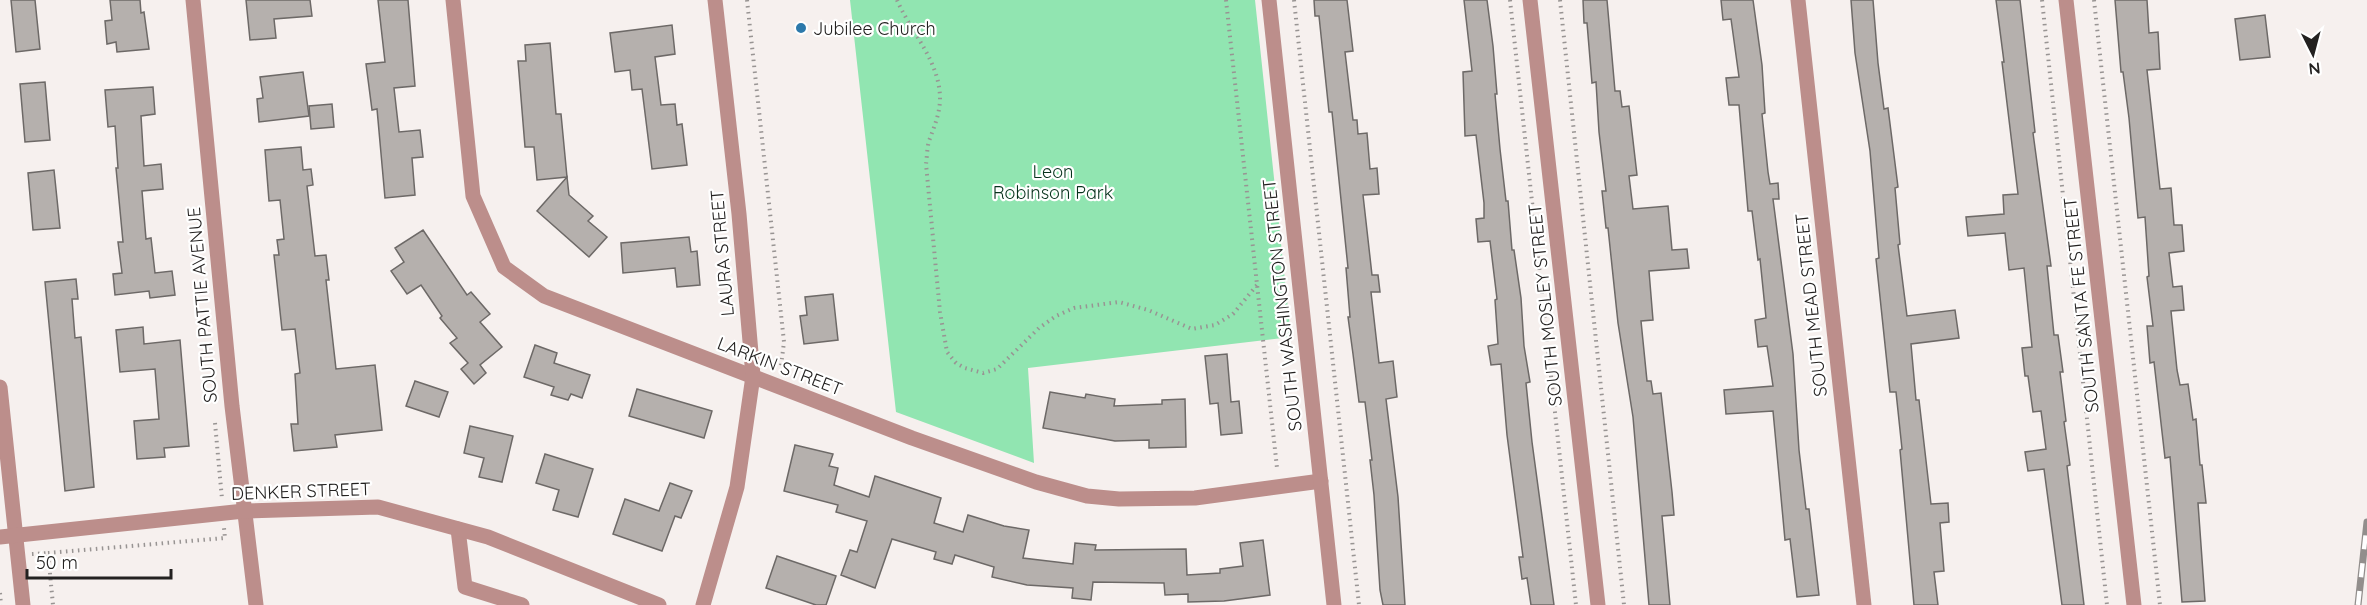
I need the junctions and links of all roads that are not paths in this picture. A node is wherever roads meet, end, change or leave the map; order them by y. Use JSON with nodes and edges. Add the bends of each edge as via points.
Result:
{"nodes":[{"id":1,"x":193,"y":0,"type":"edge"},
{"id":2,"x":453,"y":0,"type":"edge"},
{"id":3,"x":715,"y":0,"type":"edge"},
{"id":4,"x":1269,"y":0,"type":"edge"},
{"id":5,"x":1530,"y":0,"type":"edge"},
{"id":6,"x":1798,"y":0,"type":"edge"},
{"id":7,"x":2066,"y":0,"type":"edge"},
{"id":8,"x":753,"y":376,"type":"junction"},
{"id":9,"x":0,"y":387,"type":"edge"},
{"id":10,"x":1321,"y":481,"type":"junction"},
{"id":11,"x":244,"y":511,"type":"junction"},
{"id":12,"x":458,"y":529,"type":"junction"},
{"id":13,"x":16,"y":535,"type":"junction"},
{"id":14,"x":0,"y":537,"type":"edge"},
{"id":15,"x":23,"y":605,"type":"edge"},
{"id":16,"x":256,"y":605,"type":"edge"},
{"id":17,"x":522,"y":605,"type":"edge"},
{"id":18,"x":659,"y":605,"type":"edge"},
{"id":19,"x":703,"y":605,"type":"edge"},
{"id":20,"x":1334,"y":605,"type":"edge"},
{"id":21,"x":1598,"y":605,"type":"edge"},
{"id":22,"x":1864,"y":605,"type":"edge"},
{"id":23,"x":2134,"y":605,"type":"edge"}],
"edges":[{"from":1,"to":11,"type":"street","name":"SOUTH PATTIE AVENUE"},
{"from":2,"to":8,"type":"street","name":"LARKIN STREET","via":[[473,196],[504,267],[544,296]]},
{"from":3,"to":8,"type":"street","name":"LAURA STREET","via":[[740,214]]},
{"from":4,"to":10,"type":"street","name":"SOUTH WASHINGTON STREET"},
{"from":5,"to":21,"type":"street","name":"SOUTH MOSLEY STREET"},
{"from":6,"to":22,"type":"street","name":"SOUTH MEAD STREET"},
{"from":7,"to":23,"type":"street","name":"SOUTH SANTA FE STREET"},
{"from":8,"to":10,"type":"street","name":"LARKIN STREET","via":[[934,446],[1087,496],[1195,498]]},
{"from":8,"to":19,"type":"street","name":"LAURA STREET","via":[[737,487]]},
{"from":9,"to":13,"type":"street"},
{"from":10,"to":20,"type":"street","name":"SOUTH WASHINGTON STREET"},
{"from":11,"to":12,"type":"street","name":"DENKER STREET","via":[[378,507]]},
{"from":11,"to":13,"type":"street","name":"DENKER STREET"},
{"from":11,"to":16,"type":"street","name":"SOUTH PATTIE AVENUE"},
{"from":12,"to":17,"type":"street","via":[[465,587]]},
{"from":12,"to":18,"type":"street","name":"DENKER STREET","via":[[488,537]]},
{"from":13,"to":14,"type":"street","name":"DENKER STREET"},
{"from":13,"to":15,"type":"street"}]}
